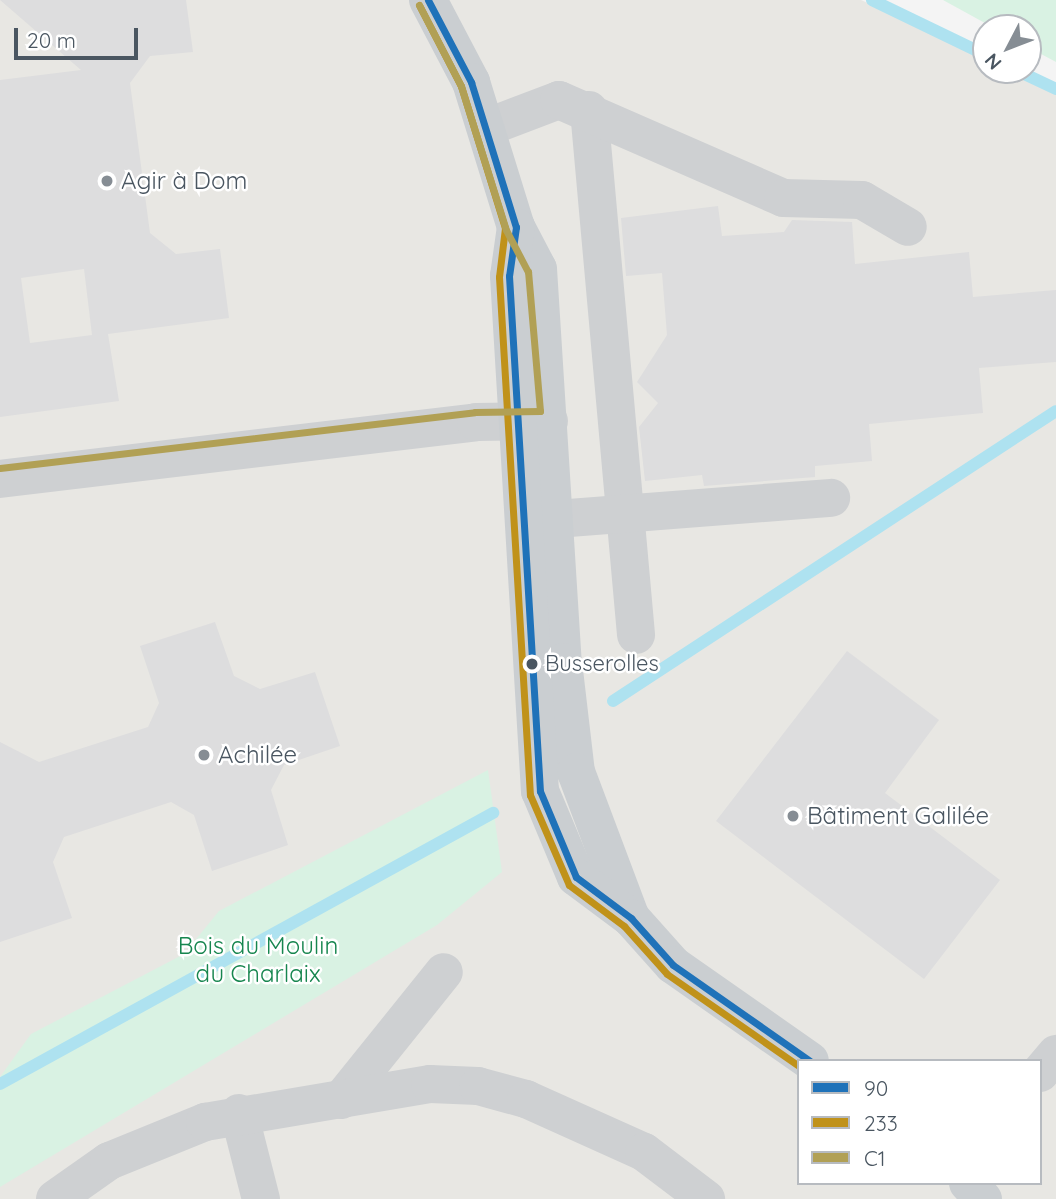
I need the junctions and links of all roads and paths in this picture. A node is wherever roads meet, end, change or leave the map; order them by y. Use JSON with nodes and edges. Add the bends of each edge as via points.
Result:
{"nodes":[{"id":1,"x":428,"y":0,"type":"edge"},
{"id":2,"x":589,"y":110,"type":"junction"},
{"id":3,"x":488,"y":127,"type":"junction"},
{"id":4,"x":908,"y":228,"type":"dead end"},
{"id":5,"x":534,"y":421,"type":"junction"},
{"id":6,"x":0,"y":479,"type":"edge"},
{"id":7,"x":831,"y":498,"type":"dead end"},
{"id":8,"x":625,"y":511,"type":"junction"},
{"id":9,"x":556,"y":519,"type":"junction"},
{"id":10,"x":636,"y":635,"type":"dead end"},
{"id":11,"x":631,"y":918,"type":"junction"},
{"id":12,"x":444,"y":972,"type":"dead end"},
{"id":13,"x":1056,"y":1054,"type":"edge"},
{"id":14,"x":807,"y":1059,"type":"edge"},
{"id":15,"x":1042,"y":1071,"type":"edge"},
{"id":16,"x":341,"y":1100,"type":"junction"},
{"id":17,"x":239,"y":1112,"type":"junction"},
{"id":18,"x":970,"y":1185,"type":"edge"},
{"id":19,"x":55,"y":1199,"type":"edge"},
{"id":20,"x":261,"y":1199,"type":"edge"},
{"id":21,"x":706,"y":1199,"type":"edge"},
{"id":22,"x":984,"y":1199,"type":"edge"}],
"edges":[{"from":1,"to":3,"type":"main road"},
{"from":2,"to":3,"type":"street","via":[[559,100]]},
{"from":2,"to":4,"type":"street","via":[[783,198],[862,200]]},
{"from":2,"to":8,"type":"street"},
{"from":3,"to":5,"type":"main road","via":[[516,227],[509,276]]},
{"from":5,"to":6,"type":"street","via":[[476,422]]},
{"from":5,"to":9,"type":"main road"},
{"from":5,"to":11,"type":"main road","via":[[540,791],[576,877]]},
{"from":7,"to":8,"type":"street"},
{"from":8,"to":9,"type":"street"},
{"from":8,"to":10,"type":"street"},
{"from":9,"to":11,"type":"main road","via":[[563,662],[576,772]]},
{"from":11,"to":14,"type":"main road","via":[[673,965]]},
{"from":12,"to":16,"type":"street"},
{"from":13,"to":15,"type":"street"},
{"from":16,"to":17,"type":"street"},
{"from":16,"to":21,"type":"street","via":[[430,1084],[478,1086],[526,1099],[644,1152]]},
{"from":17,"to":19,"type":"street","via":[[109,1161]]},
{"from":17,"to":20,"type":"street"},
{"from":18,"to":22,"type":"main road"}]}
